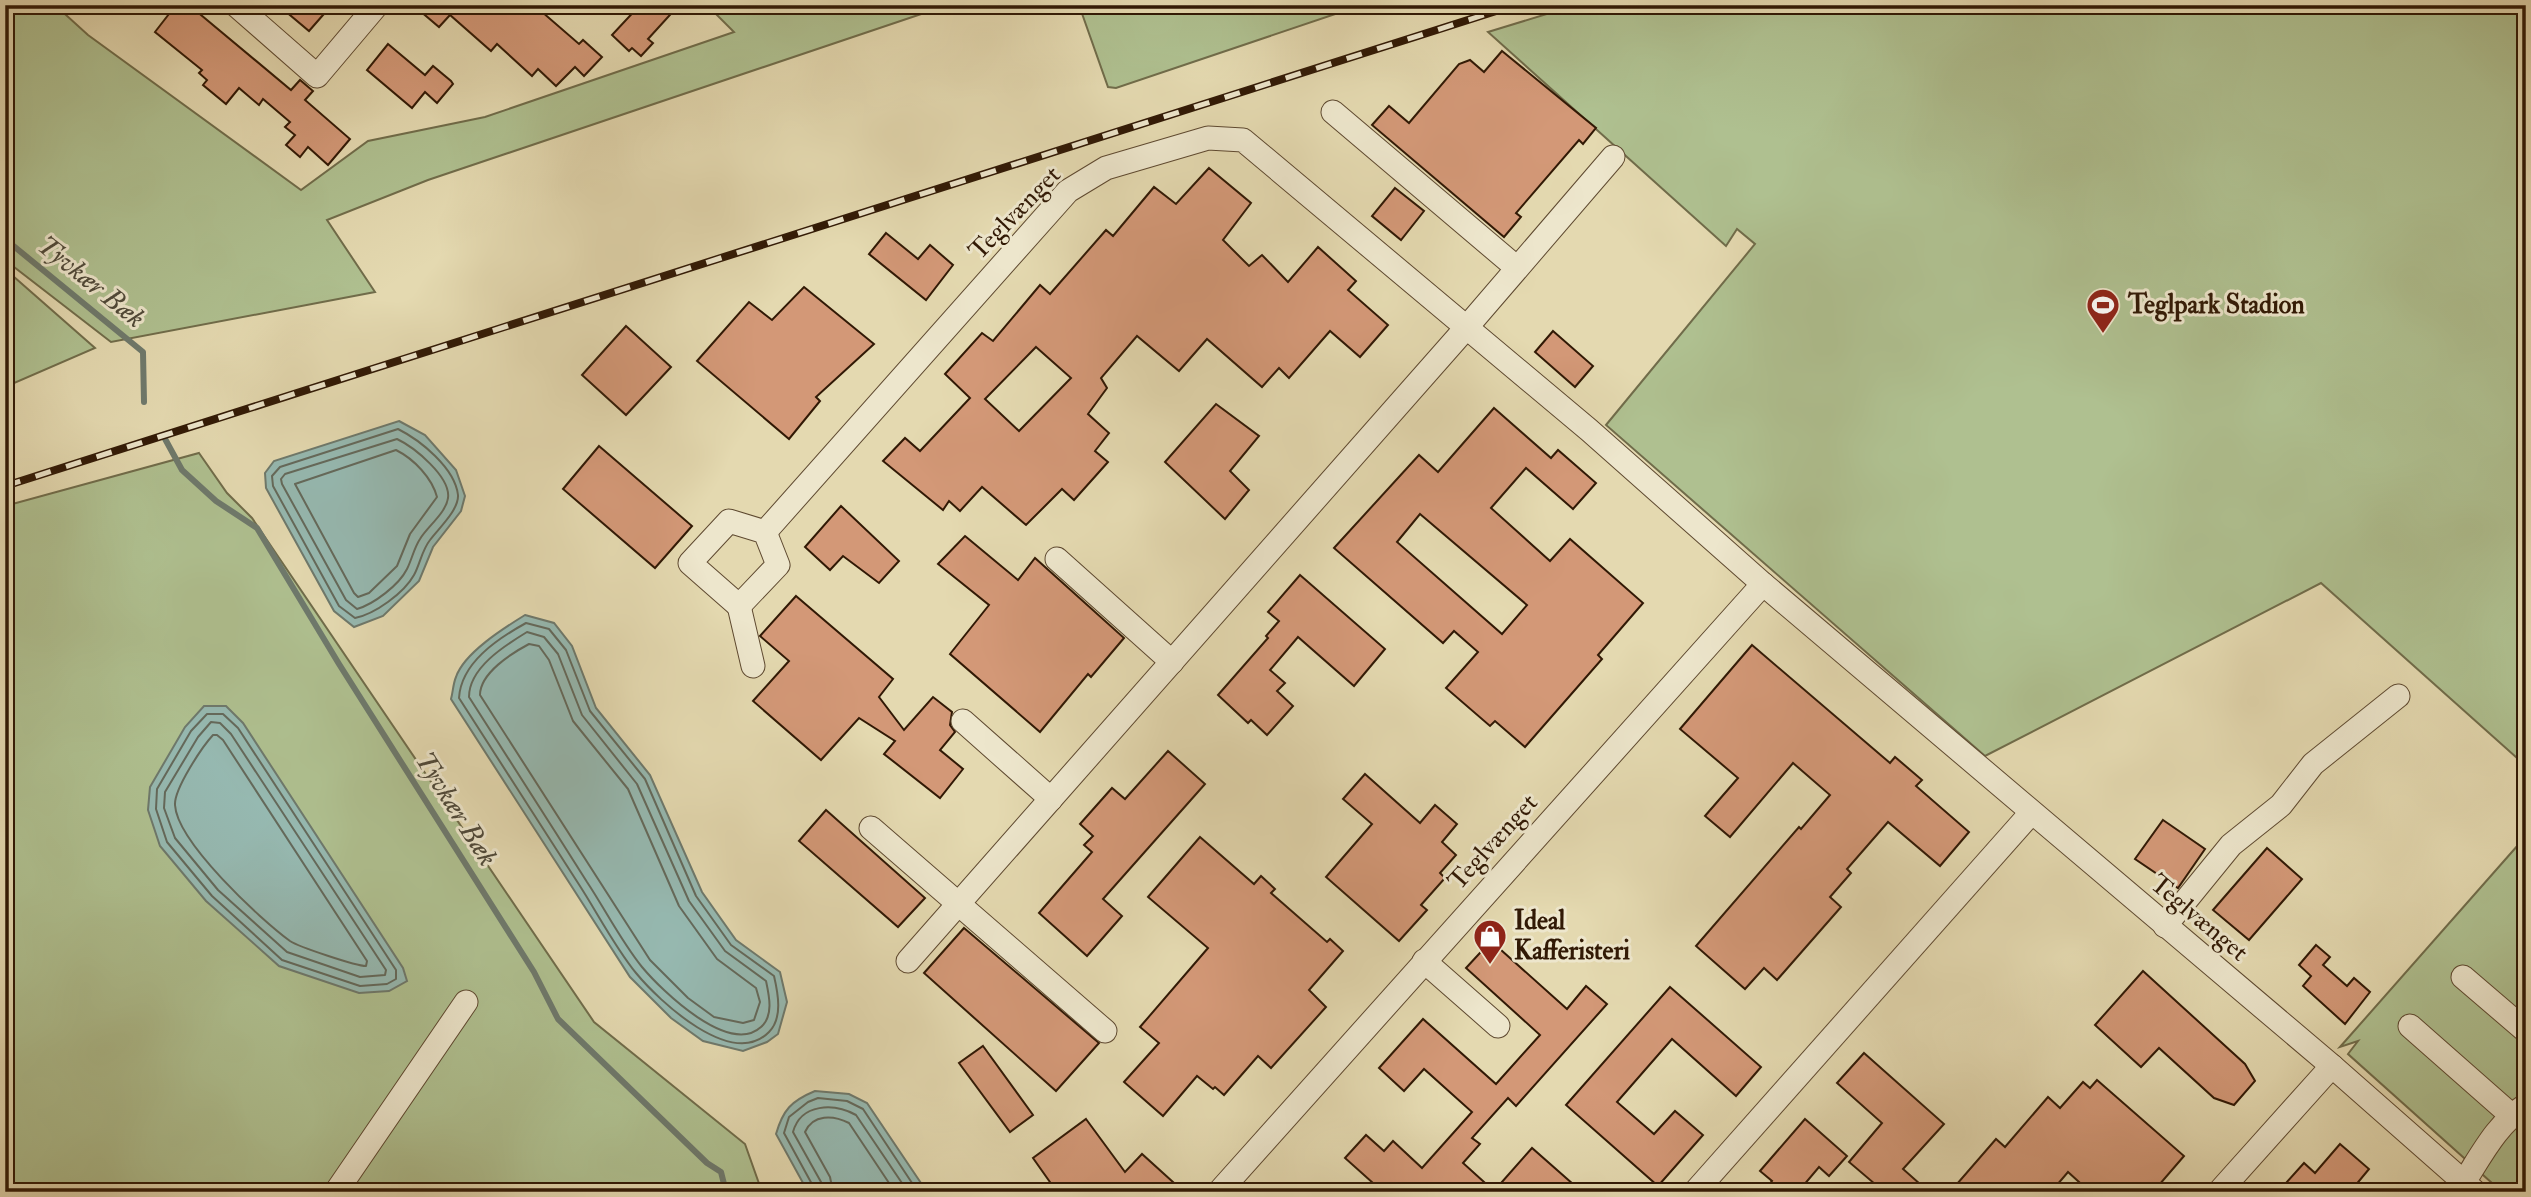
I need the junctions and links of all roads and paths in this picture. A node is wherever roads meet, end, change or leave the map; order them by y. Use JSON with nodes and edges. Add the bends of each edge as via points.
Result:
{"nodes":[{"id":1,"x":236,"y":5,"type":"edge"},
{"id":2,"x":376,"y":5,"type":"edge"},
{"id":3,"x":1333,"y":112,"type":"dead end"},
{"id":4,"x":1613,"y":157,"type":"dead end"},
{"id":5,"x":1517,"y":268,"type":"junction"},
{"id":6,"x":1466,"y":328,"type":"junction"},
{"id":7,"x":765,"y":532,"type":"junction"},
{"id":8,"x":1058,"y":559,"type":"dead end"},
{"id":9,"x":1763,"y":584,"type":"junction"},
{"id":10,"x":739,"y":606,"type":"junction"},
{"id":11,"x":1172,"y":662,"type":"junction"},
{"id":12,"x":752,"y":666,"type":"dead end"},
{"id":13,"x":2398,"y":696,"type":"dead end"},
{"id":14,"x":963,"y":721,"type":"dead end"},
{"id":15,"x":1051,"y":799,"type":"junction"},
{"id":16,"x":2031,"y":813,"type":"junction"},
{"id":17,"x":871,"y":828,"type":"dead end"},
{"id":18,"x":959,"y":904,"type":"junction"},
{"id":19,"x":2165,"y":926,"type":"junction"},
{"id":20,"x":908,"y":961,"type":"dead end"},
{"id":21,"x":1424,"y":961,"type":"junction"},
{"id":22,"x":2463,"y":977,"type":"dead end"},
{"id":23,"x":467,"y":1002,"type":"dead end"},
{"id":24,"x":1498,"y":1026,"type":"dead end"},
{"id":25,"x":2410,"y":1026,"type":"dead end"},
{"id":26,"x":1105,"y":1031,"type":"dead end"},
{"id":27,"x":2526,"y":1031,"type":"edge"},
{"id":28,"x":2332,"y":1066,"type":"junction"},
{"id":29,"x":2518,"y":1110,"type":"edge"},
{"id":30,"x":2470,"y":1187,"type":"edge"},
{"id":31,"x":336,"y":1192,"type":"edge"},
{"id":32,"x":1219,"y":1192,"type":"edge"},
{"id":33,"x":1695,"y":1192,"type":"edge"},
{"id":34,"x":2219,"y":1192,"type":"edge"}],
"edges":[{"from":1,"to":2,"type":"street","via":[[317,76]]},
{"from":3,"to":5,"type":"street"},
{"from":4,"to":5,"type":"street"},
{"from":5,"to":6,"type":"street"},
{"from":6,"to":7,"type":"street","name":"Teglvænget","via":[[1243,140],[1208,138],[1105,168],[1069,191]]},
{"from":6,"to":9,"type":"street","name":"Teglvænget"},
{"from":6,"to":11,"type":"street"},
{"from":7,"to":10,"type":"street","via":[[778,565]]},
{"from":7,"to":10,"type":"street","via":[[729,521],[690,563]]},
{"from":8,"to":11,"type":"street"},
{"from":9,"to":16,"type":"street","name":"Teglvænget"},
{"from":9,"to":21,"type":"street","name":"Teglvænget"},
{"from":10,"to":12,"type":"street"},
{"from":11,"to":15,"type":"street"},
{"from":13,"to":19,"type":"street","via":[[2313,764],[2281,805],[2231,845]]},
{"from":14,"to":15,"type":"street"},
{"from":15,"to":18,"type":"street"},
{"from":16,"to":19,"type":"street","name":"Teglvænget"},
{"from":16,"to":33,"type":"street"},
{"from":17,"to":18,"type":"street"},
{"from":18,"to":20,"type":"street"},
{"from":18,"to":26,"type":"street"},
{"from":19,"to":28,"type":"street","name":"Teglvænget"},
{"from":21,"to":24,"type":"street"},
{"from":21,"to":32,"type":"street","name":"Teglvænget"},
{"from":22,"to":27,"type":"street"},
{"from":23,"to":31,"type":"street"},
{"from":25,"to":29,"type":"street"},
{"from":28,"to":30,"type":"street","name":"Teglvænget"},
{"from":28,"to":34,"type":"street"},
{"from":29,"to":30,"type":"street","via":[[2494,1135]]}]}
